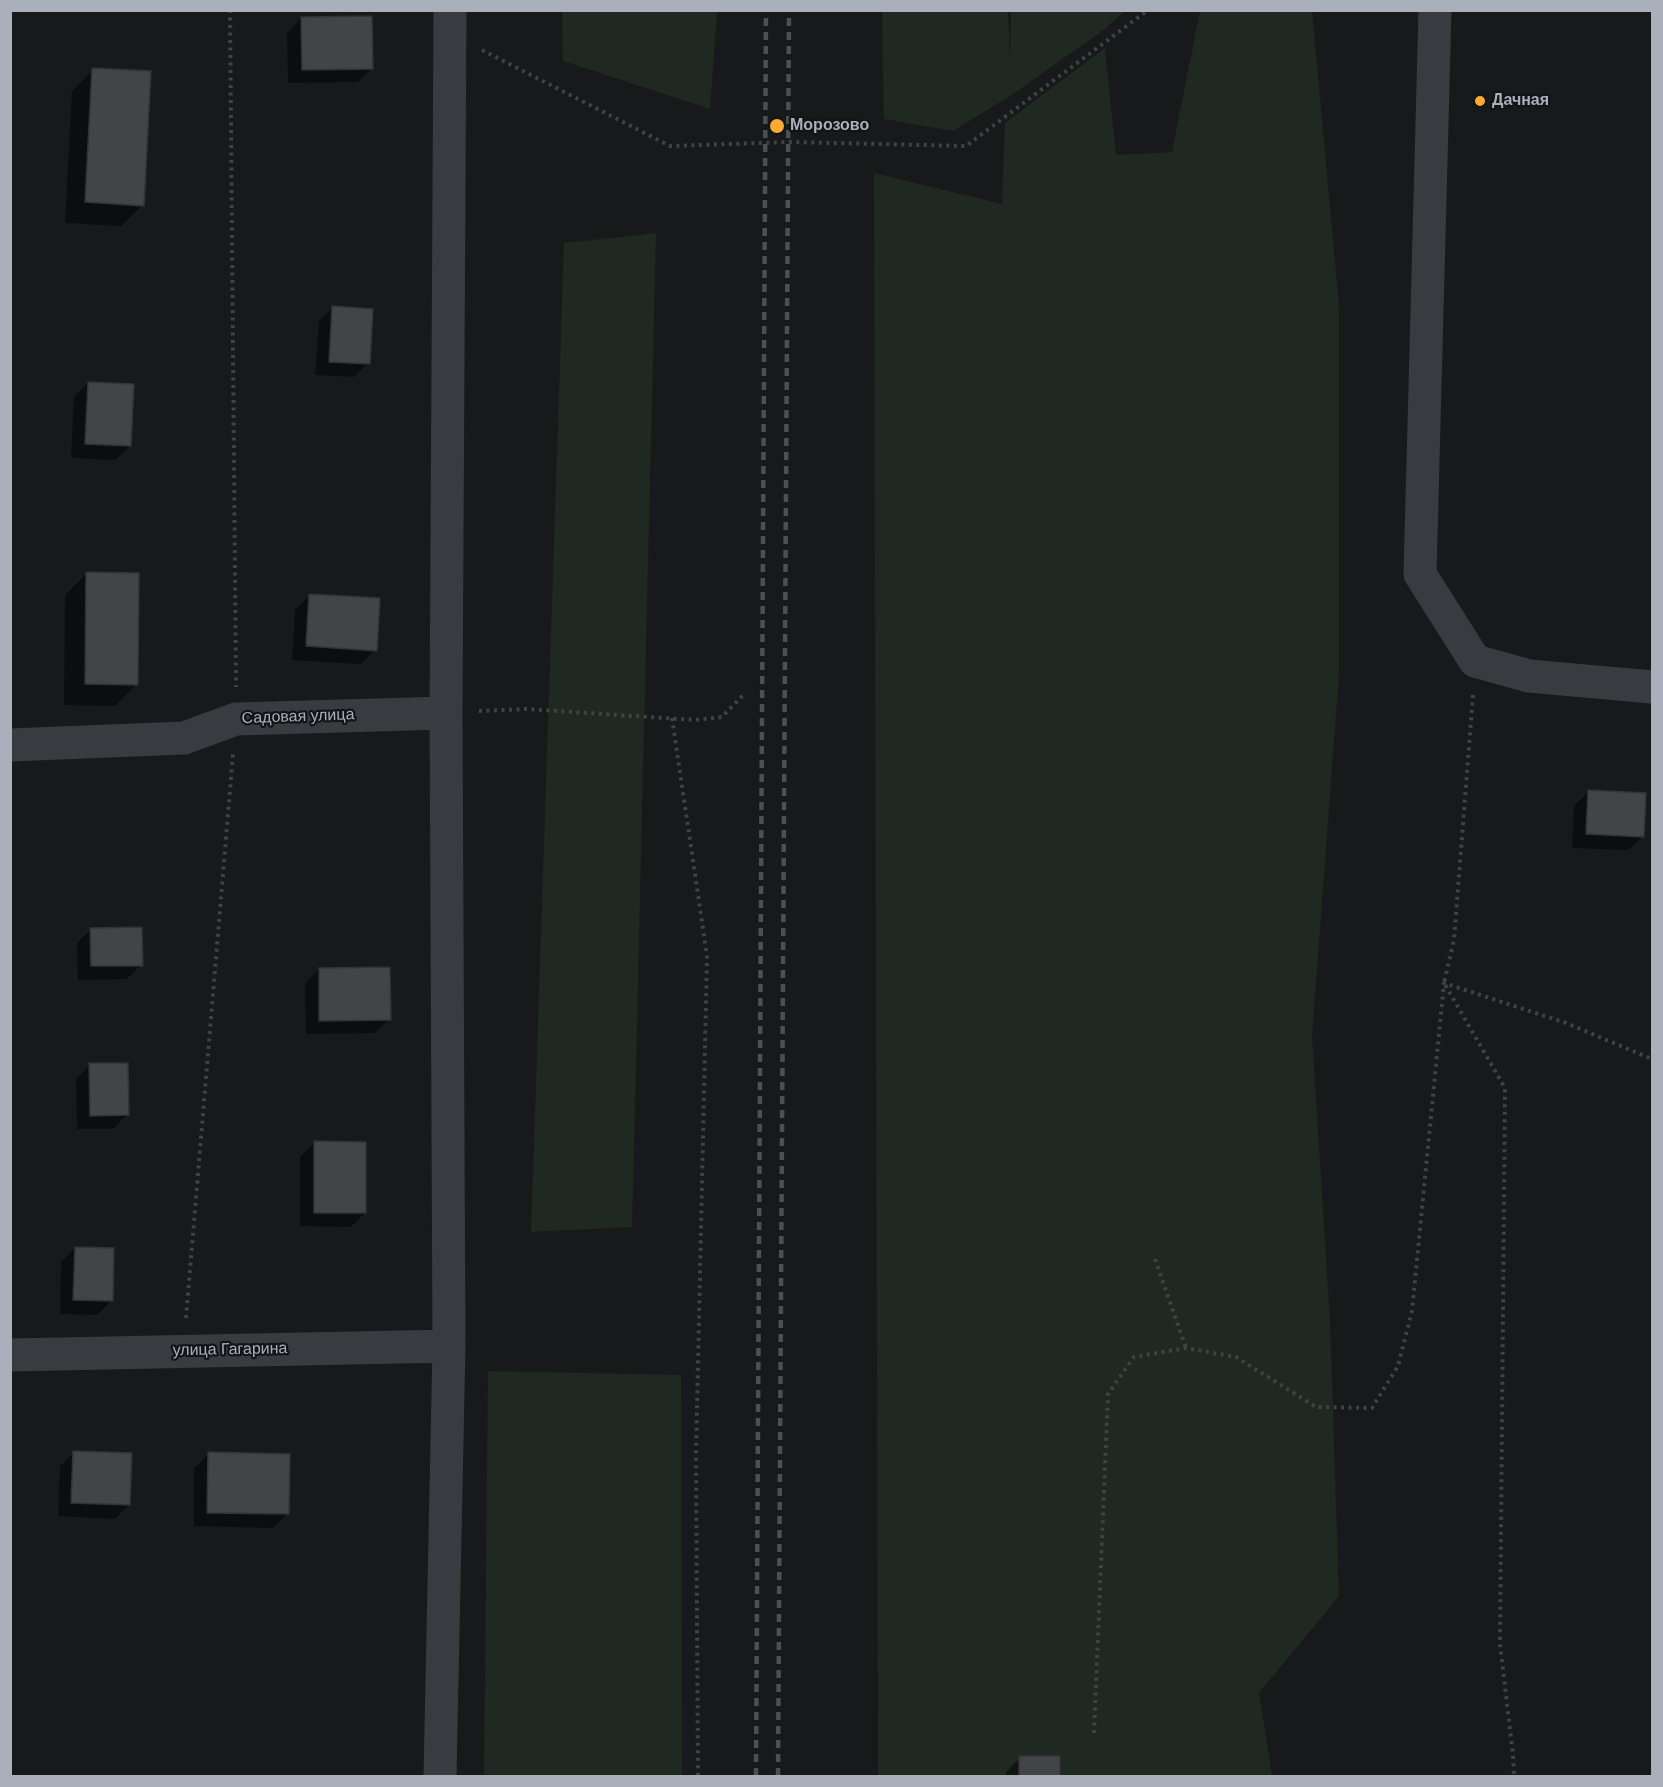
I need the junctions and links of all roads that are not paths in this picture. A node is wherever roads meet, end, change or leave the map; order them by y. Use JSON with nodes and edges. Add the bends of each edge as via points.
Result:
{"nodes":[{"id":1,"x":1435,"y":10,"type":"edge"},
{"id":2,"x":450,"y":22,"type":"edge"},
{"id":3,"x":1653,"y":687,"type":"edge"},
{"id":4,"x":446,"y":713,"type":"junction"},
{"id":5,"x":10,"y":746,"type":"edge"},
{"id":6,"x":449,"y":1346,"type":"junction"},
{"id":7,"x":10,"y":1355,"type":"edge"},
{"id":8,"x":440,"y":1776,"type":"edge"}],
"edges":[{"from":1,"to":3,"type":"street","via":[[1420,574],[1475,661],[1529,676]]},
{"from":2,"to":4,"type":"street"},
{"from":4,"to":5,"type":"street","name":"Садовая улица","via":[[236,719],[184,738]]},
{"from":4,"to":6,"type":"street"},
{"from":6,"to":7,"type":"street","name":"улица Гагарина"},
{"from":6,"to":8,"type":"street"}]}
